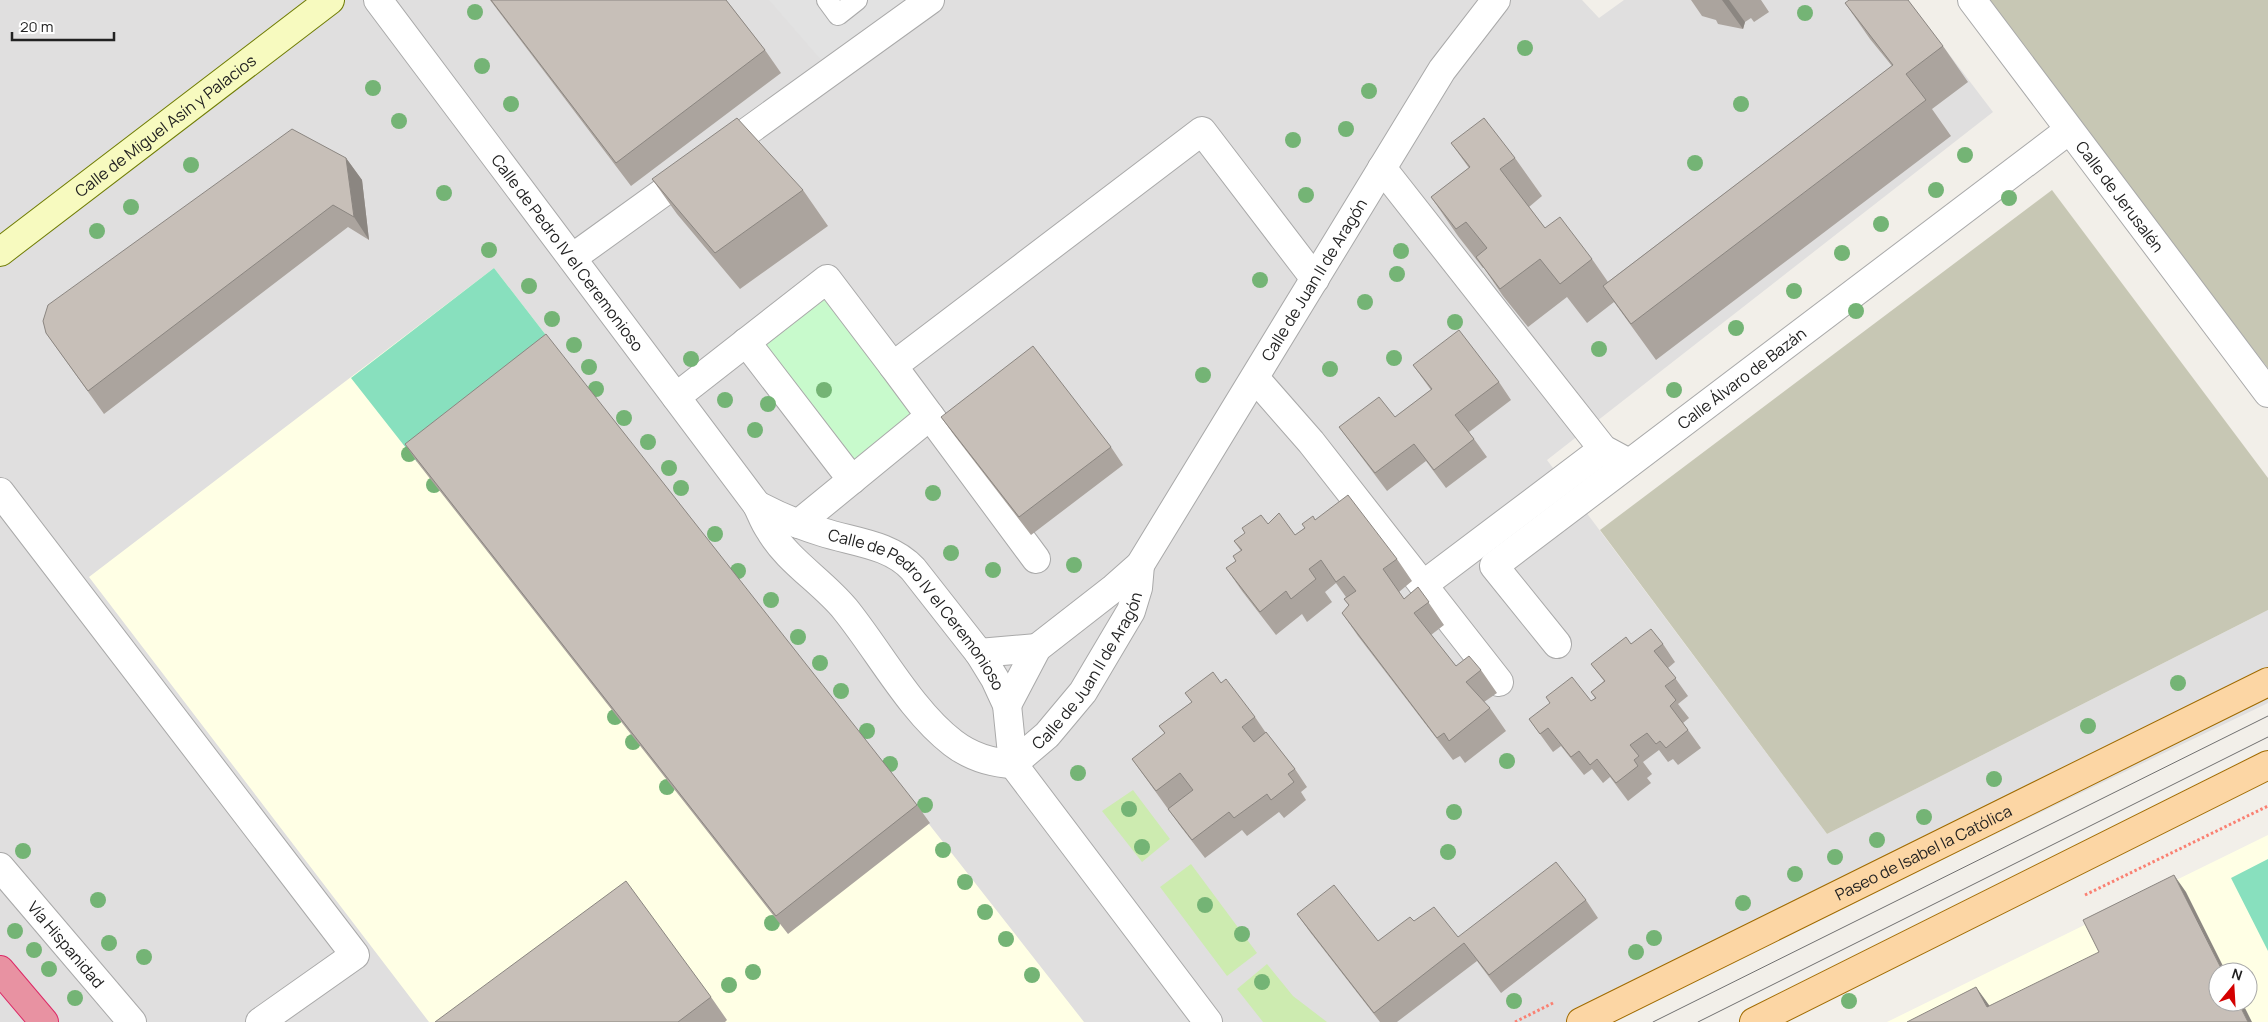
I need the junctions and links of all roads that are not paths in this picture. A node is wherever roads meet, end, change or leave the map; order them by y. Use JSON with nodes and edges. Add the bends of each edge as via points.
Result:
{"nodes":[{"id":1,"x":330,"y":0,"type":"edge"},
{"id":2,"x":378,"y":0,"type":"edge"},
{"id":3,"x":827,"y":0,"type":"edge"},
{"id":4,"x":857,"y":0,"type":"edge"},
{"id":5,"x":930,"y":0,"type":"edge"},
{"id":6,"x":1496,"y":0,"type":"edge"},
{"id":7,"x":1972,"y":0,"type":"edge"},
{"id":8,"x":2069,"y":130,"type":"junction"},
{"id":9,"x":1382,"y":168,"type":"junction"},
{"id":10,"x":0,"y":252,"type":"edge"},
{"id":11,"x":572,"y":258,"type":"junction"},
{"id":12,"x":1315,"y":279,"type":"junction"},
{"id":13,"x":746,"y":342,"type":"junction"},
{"id":14,"x":893,"y":366,"type":"junction"},
{"id":15,"x":1255,"y":378,"type":"junction"},
{"id":16,"x":2268,"y":394,"type":"edge"},
{"id":17,"x":676,"y":397,"type":"junction"},
{"id":18,"x":930,"y":416,"type":"junction"},
{"id":19,"x":1603,"y":449,"type":"junction"},
{"id":20,"x":1629,"y":463,"type":"junction"},
{"id":21,"x":852,"y":480,"type":"junction"},
{"id":22,"x":0,"y":492,"type":"edge"},
{"id":23,"x":758,"y":505,"type":"junction"},
{"id":24,"x":798,"y":524,"type":"junction"},
{"id":25,"x":1036,"y":559,"type":"dead end"},
{"id":26,"x":1140,"y":565,"type":"junction"},
{"id":27,"x":1423,"y":585,"type":"junction"},
{"id":28,"x":1557,"y":644,"type":"dead end"},
{"id":29,"x":1037,"y":648,"type":"junction"},
{"id":30,"x":979,"y":652,"type":"junction"},
{"id":31,"x":1499,"y":682,"type":"dead end"},
{"id":32,"x":2268,"y":682,"type":"edge"},
{"id":33,"x":1007,"y":705,"type":"junction"},
{"id":34,"x":1013,"y":764,"type":"junction"},
{"id":35,"x":2268,"y":765,"type":"edge"},
{"id":36,"x":0,"y":867,"type":"edge"},
{"id":37,"x":0,"y":970,"type":"edge"},
{"id":38,"x":44,"y":1022,"type":"edge"},
{"id":39,"x":132,"y":1022,"type":"edge"},
{"id":40,"x":260,"y":1022,"type":"edge"},
{"id":41,"x":1207,"y":1022,"type":"edge"},
{"id":42,"x":1581,"y":1022,"type":"edge"},
{"id":43,"x":1754,"y":1022,"type":"edge"}],
"edges":[{"from":1,"to":10,"type":"street","name":"Calle de Miguel Asín y Palacios"},
{"from":2,"to":11,"type":"street","name":"Calle de Pedro IV el Ceremonioso"},
{"from":3,"to":4,"type":"lane","via":[[838,15]]},
{"from":5,"to":11,"type":"street"},
{"from":6,"to":9,"type":"street","name":"Calle de Juan II de Aragón","via":[[1442,70]]},
{"from":7,"to":8,"type":"street","name":"Calle de Jerusalén"},
{"from":8,"to":16,"type":"street","name":"Calle de Jerusalén"},
{"from":8,"to":20,"type":"street","name":"Calle Álvaro de Bazán"},
{"from":9,"to":12,"type":"street","name":"Calle de Juan II de Aragón"},
{"from":9,"to":19,"type":"street"},
{"from":11,"to":17,"type":"street","name":"Calle de Pedro IV el Ceremonioso"},
{"from":12,"to":14,"type":"street","via":[[1202,131]]},
{"from":12,"to":15,"type":"street","name":"Calle de Juan II de Aragón"},
{"from":13,"to":14,"type":"street","via":[[827,279]]},
{"from":13,"to":17,"type":"street"},
{"from":13,"to":21,"type":"street"},
{"from":14,"to":18,"type":"street"},
{"from":15,"to":26,"type":"street","name":"Calle de Juan II de Aragón"},
{"from":15,"to":27,"type":"street","via":[[1311,442]]},
{"from":17,"to":23,"type":"street","name":"Calle de Pedro IV el Ceremonioso"},
{"from":18,"to":21,"type":"street"},
{"from":18,"to":25,"type":"street"},
{"from":19,"to":20,"type":"street"},
{"from":19,"to":27,"type":"street"},
{"from":20,"to":28,"type":"street","name":"Calle Álvaro de Bazán","via":[[1494,566]]},
{"from":21,"to":24,"type":"street"},
{"from":22,"to":40,"type":"street","via":[[356,955]]},
{"from":23,"to":24,"type":"street","name":"Calle de Pedro IV el Ceremonioso"},
{"from":23,"to":34,"type":"street","name":"Calle de Pedro IV el Ceremonioso","via":[[769,530],[785,550],[836,599],[936,727],[965,751],[989,761]]},
{"from":24,"to":30,"type":"street","name":"Calle de Pedro IV el Ceremonioso","via":[[886,550],[901,558]]},
{"from":26,"to":29,"type":"street","name":"Calle de Juan II de Aragón"},
{"from":26,"to":34,"type":"street","name":"Calle de Juan II de Aragón","via":[[1138,588],[1130,611],[1083,692],[1047,735]]},
{"from":27,"to":31,"type":"street"},
{"from":29,"to":30,"type":"street"},
{"from":29,"to":33,"type":"street","name":"Calle de Juan II de Aragón"},
{"from":30,"to":33,"type":"street","name":"Calle de Pedro IV el Ceremonioso"},
{"from":32,"to":42,"type":"main road","name":"Paseo de Isabel la Católica"},
{"from":33,"to":34,"type":"street","name":"Calle de Pedro IV el Ceremonioso"},
{"from":34,"to":41,"type":"street"},
{"from":35,"to":43,"type":"main road"},
{"from":36,"to":39,"type":"street","name":"Vía Hispanidad"},
{"from":37,"to":38,"type":"highway"}]}
